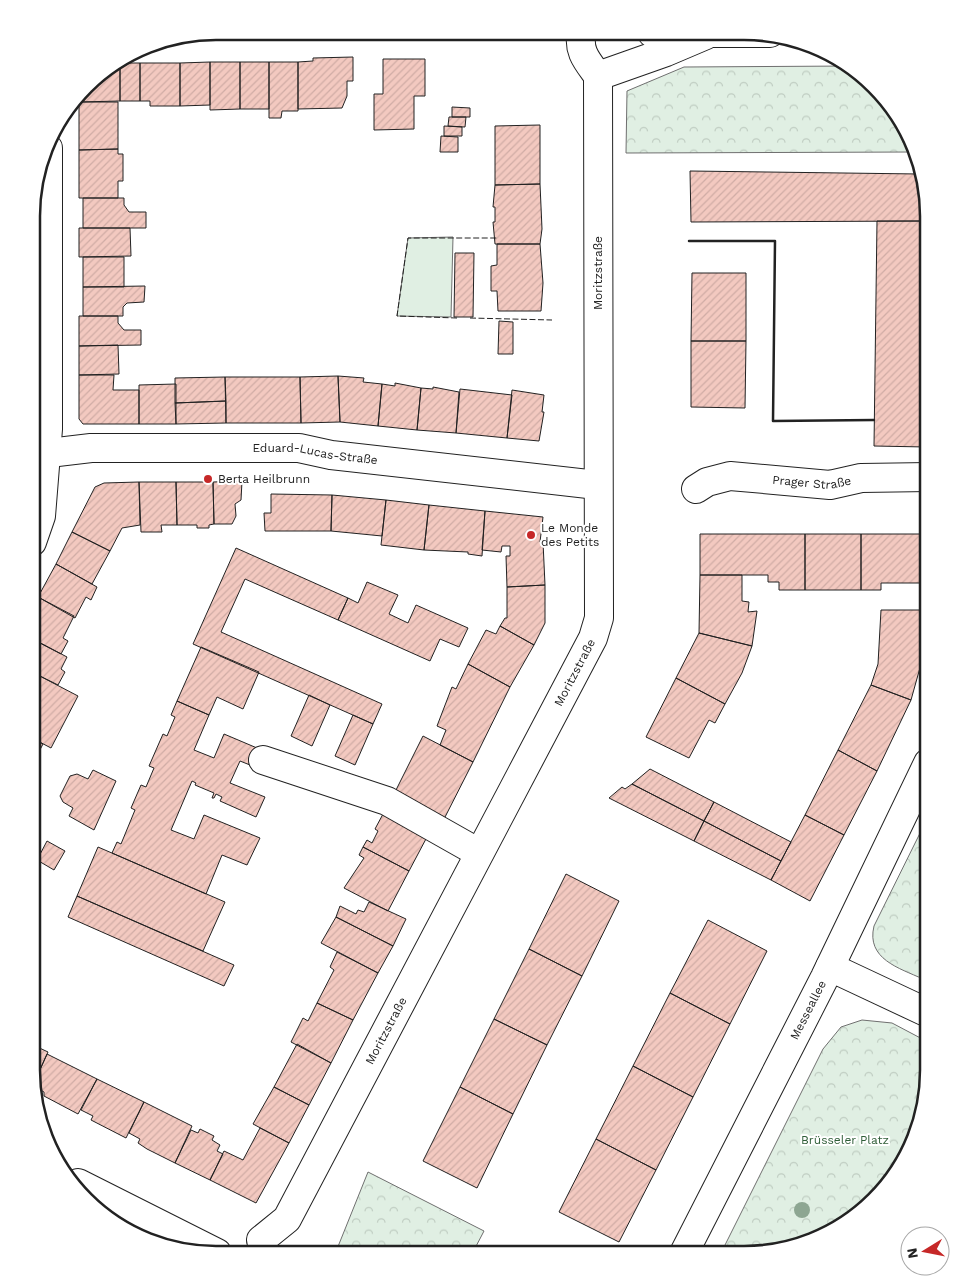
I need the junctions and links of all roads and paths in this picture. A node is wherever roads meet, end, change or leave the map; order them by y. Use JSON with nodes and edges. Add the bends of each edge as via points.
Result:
{"nodes":[{"id":1,"x":582,"y":40,"type":"edge"},
{"id":2,"x":694,"y":40,"type":"edge"},
{"id":3,"x":598,"y":76,"type":"junction"},
{"id":4,"x":48,"y":164,"type":"edge"},
{"id":5,"x":40,"y":454,"type":"edge"},
{"id":6,"x":920,"y":477,"type":"edge"},
{"id":7,"x":597,"y":485,"type":"junction"},
{"id":8,"x":696,"y":489,"type":"dead end"},
{"id":9,"x":40,"y":519,"type":"edge"},
{"id":10,"x":263,"y":760,"type":"dead end"},
{"id":11,"x":920,"y":781,"type":"edge"},
{"id":12,"x":480,"y":853,"type":"junction"},
{"id":13,"x":830,"y":967,"type":"junction"},
{"id":14,"x":920,"y":1009,"type":"edge"},
{"id":15,"x":84,"y":1186,"type":"edge"},
{"id":16,"x":261,"y":1240,"type":"dead end"},
{"id":17,"x":203,"y":1246,"type":"edge"},
{"id":18,"x":688,"y":1246,"type":"edge"}],
"edges":[{"from":1,"to":3,"type":"street","via":[[581,49]]},
{"from":2,"to":3,"type":"street"},
{"from":3,"to":7,"type":"street","name":"Moritzstraße"},
{"from":4,"to":5,"type":"street"},
{"from":5,"to":7,"type":"street","name":"Eduard-Lucas-Straße","via":[[91,448],[299,448],[331,456]]},
{"from":5,"to":9,"type":"street"},
{"from":6,"to":8,"type":"street","name":"Prager Straße","via":[[861,478],[830,485],[730,476],[707,482]]},
{"from":7,"to":12,"type":"street","name":"Moritzstraße","via":[[599,618],[593,638]]},
{"from":10,"to":12,"type":"street","via":[[387,801]]},
{"from":11,"to":13,"type":"street","name":"Messeallee"},
{"from":12,"to":16,"type":"street","name":"Moritzstraße","via":[[287,1219]]},
{"from":13,"to":14,"type":"street"},
{"from":13,"to":18,"type":"street","name":"Messeallee"},
{"from":15,"to":17,"type":"street"}]}
